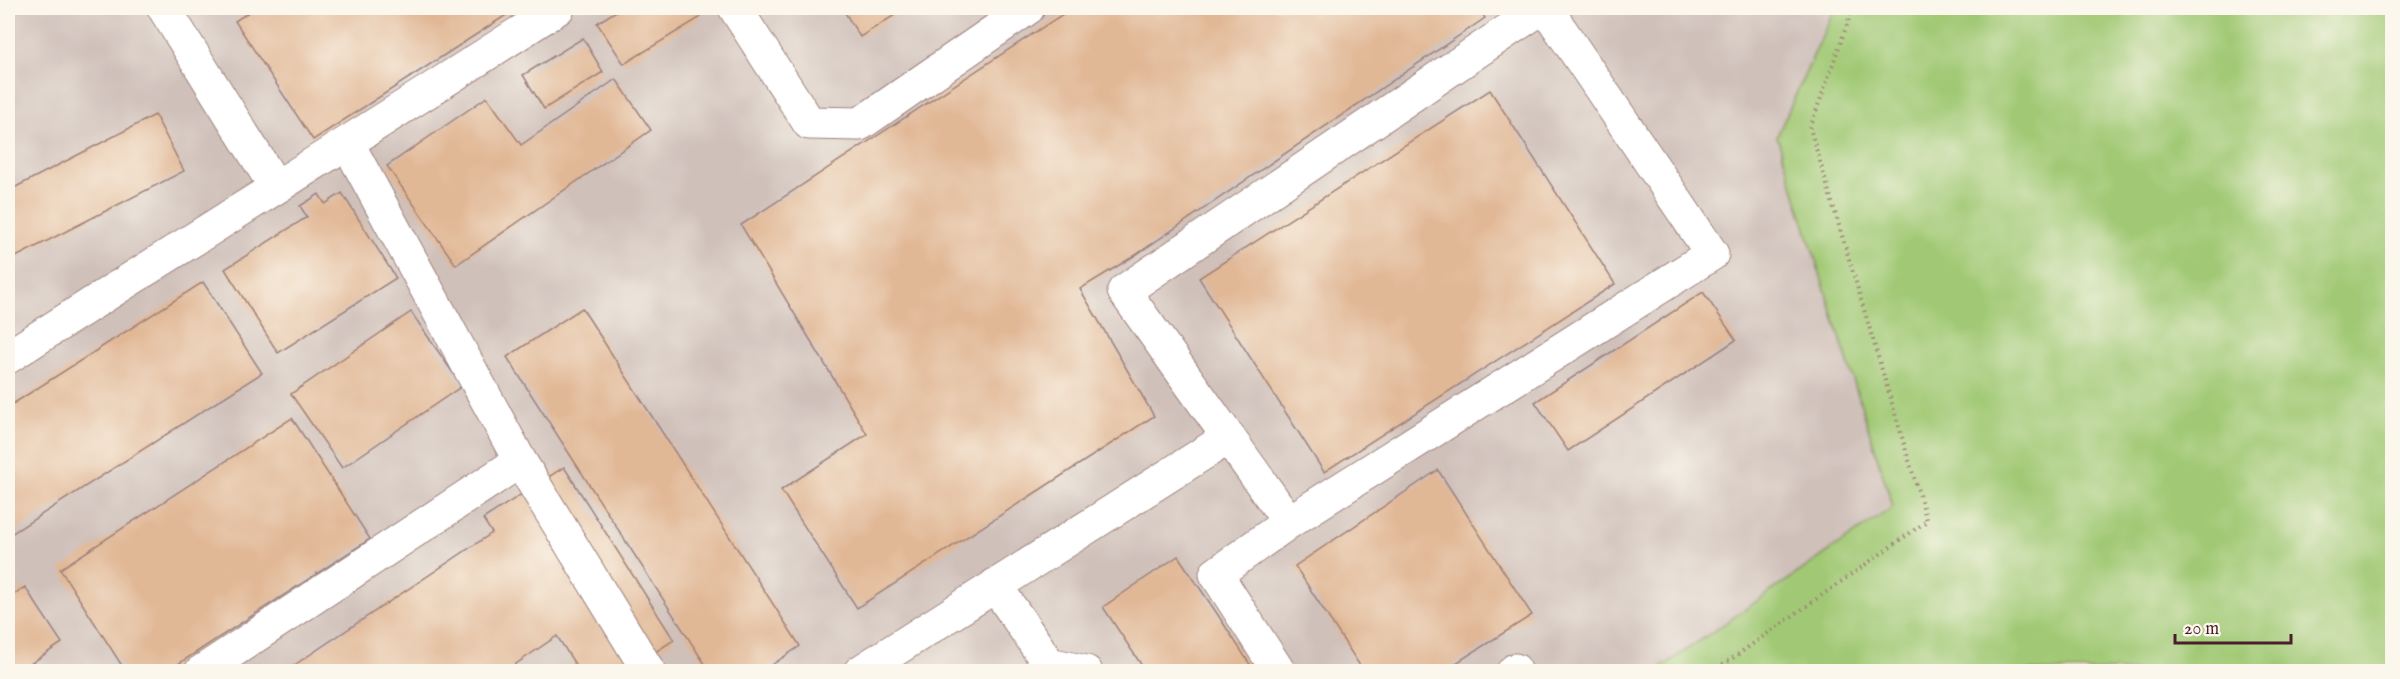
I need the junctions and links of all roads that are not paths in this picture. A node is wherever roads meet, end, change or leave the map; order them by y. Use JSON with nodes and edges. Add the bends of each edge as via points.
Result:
{"nodes":[{"id":1,"x":164,"y":8,"type":"edge"},
{"id":2,"x":558,"y":8,"type":"edge"},
{"id":3,"x":735,"y":8,"type":"edge"},
{"id":4,"x":1028,"y":8,"type":"edge"},
{"id":5,"x":1541,"y":8,"type":"edge"},
{"id":6,"x":1546,"y":8,"type":"edge"},
{"id":7,"x":348,"y":144,"type":"junction"},
{"id":8,"x":275,"y":186,"type":"junction"},
{"id":9,"x":8,"y":357,"type":"edge"},
{"id":10,"x":1229,"y":437,"type":"junction"},
{"id":11,"x":520,"y":461,"type":"junction"},
{"id":12,"x":1289,"y":522,"type":"junction"},
{"id":13,"x":995,"y":585,"type":"junction"},
{"id":14,"x":201,"y":672,"type":"edge"},
{"id":15,"x":649,"y":672,"type":"edge"},
{"id":16,"x":860,"y":672,"type":"edge"},
{"id":17,"x":1086,"y":672,"type":"edge"},
{"id":18,"x":1279,"y":672,"type":"edge"}],
"edges":[{"from":1,"to":8,"type":"lane"},
{"from":2,"to":7,"type":"lane"},
{"from":3,"to":4,"type":"lane","via":[[809,123],[860,124]]},
{"from":5,"to":10,"type":"lane","via":[[1124,291]]},
{"from":6,"to":12,"type":"lane","via":[[1712,254]]},
{"from":7,"to":8,"type":"lane"},
{"from":7,"to":11,"type":"lane"},
{"from":8,"to":9,"type":"lane"},
{"from":10,"to":12,"type":"lane"},
{"from":10,"to":13,"type":"lane"},
{"from":11,"to":14,"type":"lane"},
{"from":11,"to":15,"type":"lane"},
{"from":12,"to":18,"type":"lane","via":[[1216,574]]},
{"from":13,"to":16,"type":"lane"},
{"from":13,"to":17,"type":"lane","via":[[1049,664]]}]}
